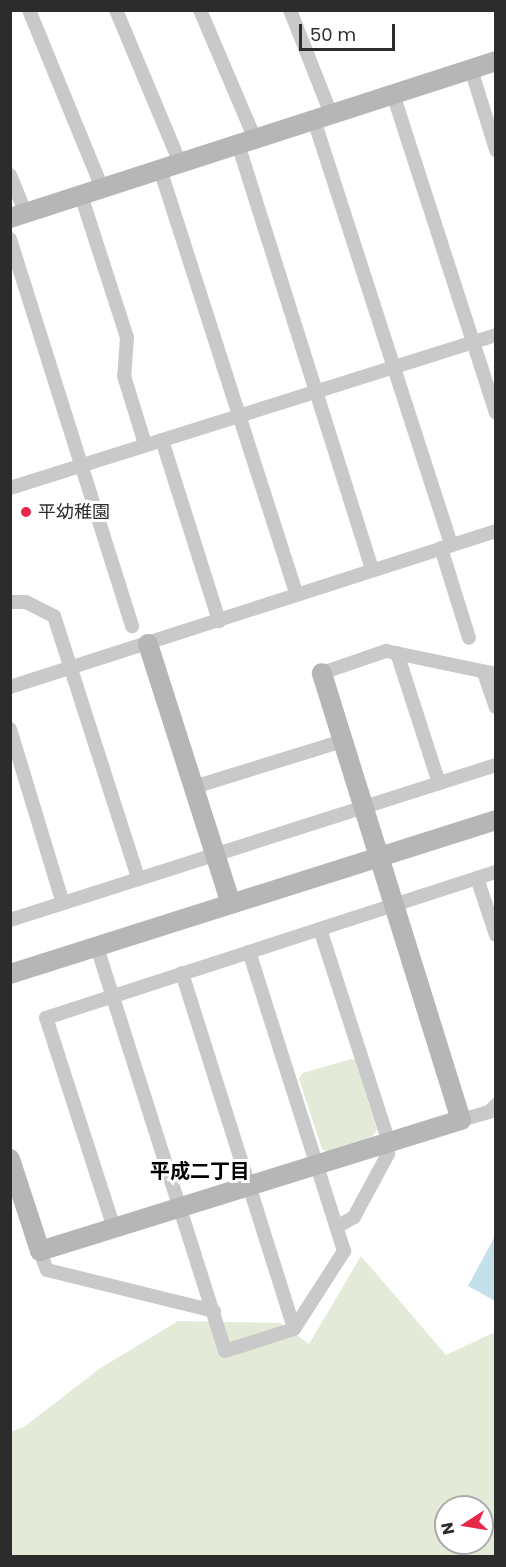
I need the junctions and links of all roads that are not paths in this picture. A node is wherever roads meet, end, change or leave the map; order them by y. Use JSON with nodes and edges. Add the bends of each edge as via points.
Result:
{"nodes":[{"id":1,"x":29,"y":10,"type":"edge"},
{"id":2,"x":116,"y":10,"type":"edge"},
{"id":3,"x":200,"y":10,"type":"edge"},
{"id":4,"x":306,"y":10,"type":"edge"},
{"id":5,"x":290,"y":13,"type":"edge"},
{"id":6,"x":495,"y":61,"type":"edge"},
{"id":7,"x":471,"y":69,"type":"junction"},
{"id":8,"x":393,"y":94,"type":"junction"},
{"id":9,"x":323,"y":117,"type":"junction"},
{"id":10,"x":246,"y":142,"type":"junction"},
{"id":11,"x":495,"y":150,"type":"edge"},
{"id":12,"x":180,"y":163,"type":"junction"},
{"id":13,"x":160,"y":169,"type":"junction"},
{"id":14,"x":10,"y":175,"type":"edge"},
{"id":15,"x":102,"y":188,"type":"junction"},
{"id":16,"x":81,"y":195,"type":"junction"},
{"id":17,"x":18,"y":216,"type":"edge"},
{"id":18,"x":10,"y":239,"type":"edge"},
{"id":19,"x":495,"y":335,"type":"edge"},
{"id":20,"x":474,"y":342,"type":"junction"},
{"id":21,"x":395,"y":365,"type":"junction"},
{"id":22,"x":316,"y":389,"type":"junction"},
{"id":23,"x":495,"y":413,"type":"edge"},
{"id":24,"x":238,"y":415,"type":"junction"},
{"id":25,"x":162,"y":440,"type":"junction"},
{"id":26,"x":145,"y":444,"type":"junction"},
{"id":27,"x":82,"y":466,"type":"junction"},
{"id":28,"x":10,"y":488,"type":"edge"},
{"id":29,"x":495,"y":531,"type":"edge"},
{"id":30,"x":446,"y":547,"type":"junction"},
{"id":31,"x":372,"y":569,"type":"junction"},
{"id":32,"x":297,"y":595,"type":"junction"},
{"id":33,"x":10,"y":602,"type":"edge"},
{"id":34,"x":219,"y":621,"type":"junction"},
{"id":35,"x":132,"y":626,"type":"dead end"},
{"id":36,"x":469,"y":638,"type":"dead end"},
{"id":37,"x":148,"y":644,"type":"junction"},
{"id":38,"x":397,"y":653,"type":"junction"},
{"id":39,"x":72,"y":669,"type":"junction"},
{"id":40,"x":322,"y":673,"type":"joint"},
{"id":41,"x":490,"y":673,"type":"edge"},
{"id":42,"x":10,"y":687,"type":"edge"},
{"id":43,"x":495,"y":706,"type":"edge"},
{"id":44,"x":10,"y":729,"type":"edge"},
{"id":45,"x":343,"y":741,"type":"junction"},
{"id":46,"x":495,"y":765,"type":"edge"},
{"id":47,"x":439,"y":783,"type":"junction"},
{"id":48,"x":194,"y":787,"type":"junction"},
{"id":49,"x":364,"y":807,"type":"junction"},
{"id":50,"x":495,"y":820,"type":"edge"},
{"id":51,"x":215,"y":854,"type":"junction"},
{"id":52,"x":379,"y":857,"type":"junction"},
{"id":53,"x":495,"y":872,"type":"edge"},
{"id":54,"x":138,"y":878,"type":"junction"},
{"id":55,"x":477,"y":878,"type":"junction"},
{"id":56,"x":63,"y":903,"type":"junction"},
{"id":57,"x":231,"y":904,"type":"junction"},
{"id":58,"x":394,"y":905,"type":"junction"},
{"id":59,"x":10,"y":920,"type":"edge"},
{"id":60,"x":320,"y":929,"type":"junction"},
{"id":61,"x":495,"y":936,"type":"edge"},
{"id":62,"x":97,"y":947,"type":"junction"},
{"id":63,"x":249,"y":952,"type":"junction"},
{"id":64,"x":182,"y":973,"type":"junction"},
{"id":65,"x":10,"y":974,"type":"edge"},
{"id":66,"x":112,"y":996,"type":"junction"},
{"id":67,"x":495,"y":1104,"type":"edge"},
{"id":68,"x":461,"y":1120,"type":"junction"},
{"id":69,"x":389,"y":1142,"type":"junction"},
{"id":70,"x":10,"y":1159,"type":"edge"},
{"id":71,"x":317,"y":1165,"type":"junction"},
{"id":72,"x":249,"y":1186,"type":"junction"},
{"id":73,"x":180,"y":1208,"type":"junction"},
{"id":74,"x":337,"y":1227,"type":"junction"},
{"id":75,"x":114,"y":1228,"type":"junction"},
{"id":76,"x":40,"y":1251,"type":"junction"},
{"id":77,"x":214,"y":1311,"type":"junction"},
{"id":78,"x":294,"y":1329,"type":"junction"}],
"edges":[{"from":1,"to":15,"type":"street"},
{"from":2,"to":12,"type":"street"},
{"from":3,"to":10,"type":"street"},
{"from":4,"to":5,"type":"street"},
{"from":5,"to":9,"type":"street"},
{"from":6,"to":7,"type":"street"},
{"from":7,"to":8,"type":"street"},
{"from":7,"to":11,"type":"street"},
{"from":8,"to":9,"type":"street"},
{"from":8,"to":20,"type":"street"},
{"from":9,"to":10,"type":"street"},
{"from":9,"to":21,"type":"street"},
{"from":10,"to":12,"type":"street"},
{"from":10,"to":22,"type":"street"},
{"from":12,"to":13,"type":"street"},
{"from":13,"to":15,"type":"street"},
{"from":13,"to":24,"type":"street"},
{"from":14,"to":17,"type":"street"},
{"from":15,"to":16,"type":"street"},
{"from":16,"to":17,"type":"street"},
{"from":16,"to":26,"type":"street","via":[[127,337],[124,376]]},
{"from":18,"to":27,"type":"street"},
{"from":19,"to":20,"type":"street"},
{"from":20,"to":21,"type":"street"},
{"from":20,"to":23,"type":"street"},
{"from":21,"to":22,"type":"street"},
{"from":21,"to":30,"type":"street"},
{"from":22,"to":24,"type":"street"},
{"from":22,"to":31,"type":"street"},
{"from":24,"to":25,"type":"street"},
{"from":24,"to":32,"type":"street"},
{"from":25,"to":26,"type":"street"},
{"from":25,"to":34,"type":"street"},
{"from":26,"to":27,"type":"street"},
{"from":27,"to":28,"type":"street"},
{"from":27,"to":35,"type":"street"},
{"from":29,"to":30,"type":"street"},
{"from":30,"to":31,"type":"street"},
{"from":30,"to":36,"type":"street"},
{"from":31,"to":32,"type":"street"},
{"from":32,"to":34,"type":"street"},
{"from":33,"to":39,"type":"street","via":[[26,603],[54,616]]},
{"from":34,"to":37,"type":"street"},
{"from":37,"to":39,"type":"street"},
{"from":37,"to":48,"type":"street"},
{"from":38,"to":40,"type":"street","via":[[386,651]]},
{"from":38,"to":41,"type":"street"},
{"from":38,"to":47,"type":"street"},
{"from":39,"to":42,"type":"street"},
{"from":39,"to":54,"type":"street"},
{"from":40,"to":45,"type":"street"},
{"from":41,"to":43,"type":"street"},
{"from":44,"to":56,"type":"street"},
{"from":45,"to":48,"type":"street"},
{"from":45,"to":49,"type":"street"},
{"from":46,"to":47,"type":"street"},
{"from":47,"to":49,"type":"street"},
{"from":48,"to":51,"type":"street"},
{"from":49,"to":51,"type":"street"},
{"from":49,"to":52,"type":"street"},
{"from":50,"to":52,"type":"street"},
{"from":51,"to":54,"type":"street"},
{"from":51,"to":57,"type":"street"},
{"from":52,"to":57,"type":"street"},
{"from":52,"to":58,"type":"street"},
{"from":53,"to":55,"type":"street"},
{"from":54,"to":56,"type":"street"},
{"from":55,"to":58,"type":"street"},
{"from":55,"to":61,"type":"street"},
{"from":56,"to":59,"type":"street"},
{"from":57,"to":62,"type":"street"},
{"from":58,"to":60,"type":"street"},
{"from":58,"to":68,"type":"street"},
{"from":60,"to":63,"type":"street"},
{"from":60,"to":69,"type":"street"},
{"from":62,"to":65,"type":"street"},
{"from":62,"to":66,"type":"street"},
{"from":63,"to":64,"type":"street"},
{"from":63,"to":71,"type":"street"},
{"from":64,"to":66,"type":"street"},
{"from":64,"to":72,"type":"street"},
{"from":66,"to":73,"type":"street"},
{"from":66,"to":75,"type":"street","via":[[46,1018]]},
{"from":67,"to":68,"type":"street","via":[[489,1112]]},
{"from":68,"to":69,"type":"street"},
{"from":69,"to":71,"type":"street"},
{"from":69,"to":74,"type":"street","via":[[388,1154],[354,1217]]},
{"from":70,"to":76,"type":"street"},
{"from":71,"to":72,"type":"street"},
{"from":71,"to":74,"type":"street"},
{"from":72,"to":73,"type":"street"},
{"from":72,"to":78,"type":"street"},
{"from":73,"to":75,"type":"street"},
{"from":73,"to":77,"type":"street"},
{"from":74,"to":78,"type":"street","via":[[344,1251],[341,1259]]},
{"from":75,"to":76,"type":"street"},
{"from":76,"to":77,"type":"street","via":[[47,1270]]},
{"from":77,"to":78,"type":"street","via":[[225,1351]]}]}
